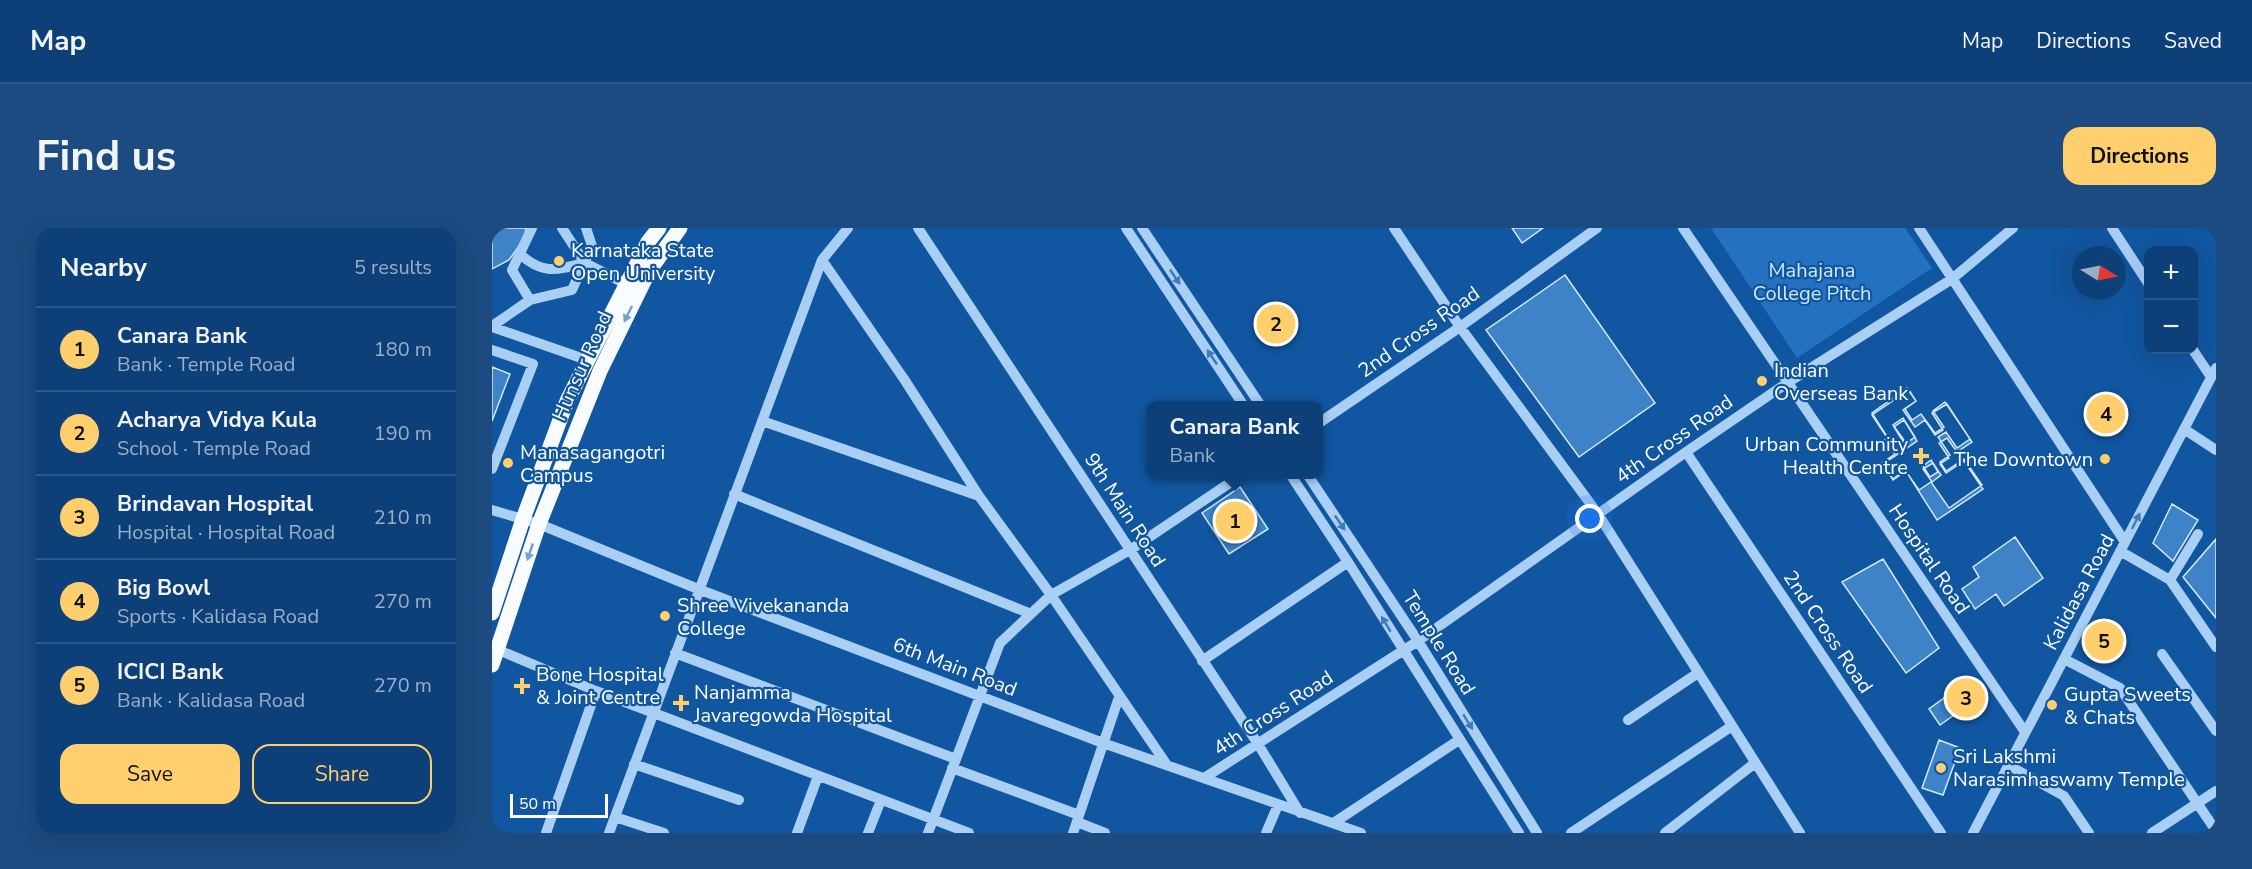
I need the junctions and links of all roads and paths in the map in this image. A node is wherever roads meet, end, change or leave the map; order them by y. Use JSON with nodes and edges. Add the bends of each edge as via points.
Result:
{"nodes":[{"id":1,"x":532,"y":228,"type":"edge"},
{"id":2,"x":562,"y":228,"type":"edge"},
{"id":3,"x":586,"y":228,"type":"edge"},
{"id":4,"x":659,"y":228,"type":"edge"},
{"id":5,"x":680,"y":228,"type":"edge"},
{"id":6,"x":848,"y":228,"type":"edge"},
{"id":7,"x":918,"y":228,"type":"edge"},
{"id":8,"x":1126,"y":228,"type":"edge"},
{"id":9,"x":1142,"y":228,"type":"edge"},
{"id":10,"x":1394,"y":228,"type":"edge"},
{"id":11,"x":1597,"y":228,"type":"edge"},
{"id":12,"x":1683,"y":228,"type":"edge"},
{"id":13,"x":1919,"y":228,"type":"edge"},
{"id":14,"x":2013,"y":228,"type":"edge"},
{"id":15,"x":2112,"y":228,"type":"edge"},
{"id":16,"x":520,"y":254,"type":"junction"},
{"id":17,"x":822,"y":260,"type":"junction"},
{"id":18,"x":585,"y":263,"type":"junction"},
{"id":19,"x":2144,"y":277,"type":"edge"},
{"id":20,"x":1952,"y":279,"type":"junction"},
{"id":21,"x":626,"y":284,"type":"junction"},
{"id":22,"x":530,"y":300,"type":"junction"},
{"id":23,"x":492,"y":326,"type":"edge"},
{"id":24,"x":1460,"y":327,"type":"junction"},
{"id":25,"x":492,"y":350,"type":"edge"},
{"id":26,"x":2197,"y":354,"type":"edge"},
{"id":27,"x":587,"y":360,"type":"junction"},
{"id":28,"x":2213,"y":372,"type":"edge"},
{"id":29,"x":1787,"y":383,"type":"junction"},
{"id":30,"x":1241,"y":401,"type":"edge"},
{"id":31,"x":1258,"y":401,"type":"edge"},
{"id":32,"x":1323,"y":420,"type":"edge"},
{"id":33,"x":762,"y":421,"type":"junction"},
{"id":34,"x":2184,"y":429,"type":"junction"},
{"id":35,"x":2216,"y":450,"type":"edge"},
{"id":36,"x":1686,"y":452,"type":"junction"},
{"id":37,"x":492,"y":469,"type":"edge"},
{"id":38,"x":1236,"y":479,"type":"edge"},
{"id":39,"x":1293,"y":479,"type":"edge"},
{"id":40,"x":1310,"y":479,"type":"edge"},
{"id":41,"x":734,"y":494,"type":"junction"},
{"id":42,"x":979,"y":496,"type":"junction"},
{"id":43,"x":492,"y":510,"type":"edge"},
{"id":44,"x":1598,"y":514,"type":"junction"},
{"id":45,"x":523,"y":519,"type":"junction"},
{"id":46,"x":539,"y":524,"type":"junction"},
{"id":47,"x":2198,"y":534,"type":"dead end"},
{"id":48,"x":2123,"y":546,"type":"junction"},
{"id":49,"x":1130,"y":550,"type":"junction"},
{"id":50,"x":1348,"y":562,"type":"junction"},
{"id":51,"x":2170,"y":580,"type":"junction"},
{"id":52,"x":698,"y":589,"type":"junction"},
{"id":53,"x":1051,"y":596,"type":"junction"},
{"id":54,"x":492,"y":613,"type":"edge"},
{"id":55,"x":1031,"y":614,"type":"junction"},
{"id":56,"x":1418,"y":641,"type":"junction"},
{"id":57,"x":2216,"y":647,"type":"edge"},
{"id":58,"x":496,"y":649,"type":"junction"},
{"id":59,"x":1403,"y":651,"type":"junction"},
{"id":60,"x":675,"y":653,"type":"junction"},
{"id":61,"x":2162,"y":654,"type":"dead end"},
{"id":62,"x":2064,"y":659,"type":"junction"},
{"id":63,"x":1202,"y":661,"type":"junction"},
{"id":64,"x":492,"y":665,"type":"edge"},
{"id":65,"x":1698,"y":673,"type":"junction"},
{"id":66,"x":596,"y":691,"type":"junction"},
{"id":67,"x":980,"y":696,"type":"junction"},
{"id":68,"x":1119,"y":697,"type":"junction"},
{"id":69,"x":653,"y":713,"type":"junction"},
{"id":70,"x":1628,"y":720,"type":"dead end"},
{"id":71,"x":1732,"y":726,"type":"junction"},
{"id":72,"x":2216,"y":731,"type":"edge"},
{"id":73,"x":2025,"y":732,"type":"junction"},
{"id":74,"x":1459,"y":740,"type":"junction"},
{"id":75,"x":1103,"y":743,"type":"junction"},
{"id":76,"x":1258,"y":744,"type":"junction"},
{"id":77,"x":1755,"y":763,"type":"junction"},
{"id":78,"x":634,"y":764,"type":"junction"},
{"id":79,"x":954,"y":764,"type":"junction"},
{"id":80,"x":1167,"y":765,"type":"junction"},
{"id":81,"x":2008,"y":765,"type":"junction"},
{"id":82,"x":818,"y":776,"type":"junction"},
{"id":83,"x":1204,"y":778,"type":"junction"},
{"id":84,"x":2216,"y":791,"type":"edge"},
{"id":85,"x":739,"y":800,"type":"dead end"},
{"id":86,"x":881,"y":800,"type":"junction"},
{"id":87,"x":2198,"y":803,"type":"junction"},
{"id":88,"x":1278,"y":805,"type":"junction"},
{"id":89,"x":1300,"y":813,"type":"junction"},
{"id":90,"x":615,"y":817,"type":"junction"},
{"id":91,"x":1078,"y":818,"type":"junction"},
{"id":92,"x":933,"y":820,"type":"junction"},
{"id":93,"x":1335,"y":822,"type":"junction"},
{"id":94,"x":1348,"y":831,"type":"edge"},
{"id":95,"x":2216,"y":831,"type":"edge"},
{"id":96,"x":546,"y":833,"type":"edge"},
{"id":97,"x":609,"y":833,"type":"edge"},
{"id":98,"x":664,"y":833,"type":"edge"},
{"id":99,"x":797,"y":833,"type":"edge"},
{"id":100,"x":868,"y":833,"type":"edge"},
{"id":101,"x":928,"y":833,"type":"edge"},
{"id":102,"x":969,"y":833,"type":"edge"},
{"id":103,"x":1073,"y":833,"type":"edge"},
{"id":104,"x":1105,"y":833,"type":"edge"},
{"id":105,"x":1266,"y":833,"type":"edge"},
{"id":106,"x":1361,"y":833,"type":"edge"},
{"id":107,"x":1519,"y":833,"type":"edge"},
{"id":108,"x":1537,"y":833,"type":"edge"},
{"id":109,"x":1571,"y":833,"type":"edge"},
{"id":110,"x":1665,"y":833,"type":"edge"},
{"id":111,"x":1800,"y":833,"type":"edge"},
{"id":112,"x":1941,"y":833,"type":"edge"},
{"id":113,"x":1973,"y":833,"type":"edge"},
{"id":114,"x":2089,"y":833,"type":"edge"},
{"id":115,"x":2153,"y":833,"type":"edge"}],
"edges":[{"from":1,"to":16,"type":"street"},
{"from":2,"to":18,"type":"street"},
{"from":3,"to":18,"type":"street","via":[[592,246]]},
{"from":4,"to":21,"type":"main road"},
{"from":5,"to":46,"type":"main road","name":"Hunsur Road","one_way":true,"via":[[649,271],[600,371]]},
{"from":6,"to":17,"type":"street"},
{"from":7,"to":49,"type":"street","name":"9th Main Road"},
{"from":30,"to":8,"type":"street","one_way":true},
{"from":9,"to":31,"type":"street","one_way":true},
{"from":10,"to":24,"type":"street"},
{"from":11,"to":24,"type":"street","name":"2nd Cross Road"},
{"from":12,"to":29,"type":"street","name":"Hospital Road"},
{"from":13,"to":20,"type":"street"},
{"from":14,"to":20,"type":"street","name":"4th Cross Road"},
{"from":15,"to":19,"type":"street"},
{"from":16,"to":18,"type":"street","via":[[540,269],[558,270]]},
{"from":16,"to":22,"type":"street","via":[[512,270]]},
{"from":17,"to":33,"type":"street"},
{"from":17,"to":42,"type":"street"},
{"from":18,"to":21,"type":"street"},
{"from":18,"to":22,"type":"street","via":[[572,290]]},
{"from":20,"to":29,"type":"street","name":"4th Cross Road"},
{"from":20,"to":48,"type":"street"},
{"from":21,"to":27,"type":"main road"},
{"from":22,"to":23,"type":"street"},
{"from":23,"to":27,"type":"street"},
{"from":24,"to":32,"type":"street","name":"2nd Cross Road"},
{"from":24,"to":44,"type":"street"},
{"from":25,"to":37,"type":"street","via":[[533,364]]},
{"from":26,"to":28,"type":"street"},
{"from":27,"to":45,"type":"main road","via":[[567,401]]},
{"from":28,"to":34,"type":"street","name":"Kalidasa Road"},
{"from":29,"to":36,"type":"street","name":"4th Cross Road"},
{"from":29,"to":73,"type":"street","name":"Hospital Road"},
{"from":33,"to":41,"type":"street"},
{"from":33,"to":42,"type":"street"},
{"from":34,"to":35,"type":"street"},
{"from":48,"to":34,"type":"street","name":"Kalidasa Road","one_way":true},
{"from":36,"to":44,"type":"street","name":"4th Cross Road"},
{"from":36,"to":112,"type":"street","name":"2nd Cross Road"},
{"from":38,"to":49,"type":"street"},
{"from":39,"to":50,"type":"street","name":"Temple Road"},
{"from":40,"to":56,"type":"street","name":"Temple Road","one_way":true},
{"from":41,"to":52,"type":"street"},
{"from":41,"to":55,"type":"street"},
{"from":42,"to":53,"type":"street"},
{"from":43,"to":45,"type":"street","name":"6th Main Road"},
{"from":44,"to":56,"type":"street","name":"4th Cross Road"},
{"from":44,"to":65,"type":"street"},
{"from":45,"to":46,"type":"street","name":"6th Main Road"},
{"from":45,"to":54,"type":"main road"},
{"from":46,"to":52,"type":"street","name":"6th Main Road"},
{"from":46,"to":58,"type":"main road","name":"Hunsur Road","one_way":true},
{"from":47,"to":51,"type":"street"},
{"from":48,"to":51,"type":"street"},
{"from":48,"to":62,"type":"street","name":"Kalidasa Road"},
{"from":49,"to":53,"type":"street"},
{"from":49,"to":63,"type":"street","name":"9th Main Road"},
{"from":59,"to":50,"type":"street","name":"Temple Road","one_way":true},
{"from":50,"to":63,"type":"street"},
{"from":51,"to":57,"type":"street"},
{"from":52,"to":60,"type":"street"},
{"from":52,"to":67,"type":"street","name":"6th Main Road"},
{"from":53,"to":55,"type":"street"},
{"from":53,"to":68,"type":"street"},
{"from":55,"to":67,"type":"street","via":[[1000,643]]},
{"from":56,"to":59,"type":"street","name":"4th Cross Road"},
{"from":56,"to":108,"type":"street","name":"Temple Road","one_way":true},
{"from":58,"to":64,"type":"main road","name":"Hunsur Road"},
{"from":58,"to":66,"type":"street"},
{"from":59,"to":74,"type":"street","name":"Temple Road"},
{"from":59,"to":76,"type":"street","name":"4th Cross Road"},
{"from":60,"to":69,"type":"street"},
{"from":60,"to":79,"type":"street"},
{"from":61,"to":72,"type":"street"},
{"from":62,"to":73,"type":"street","name":"Kalidasa Road"},
{"from":62,"to":87,"type":"street","via":[[2120,688]]},
{"from":63,"to":76,"type":"street","name":"9th Main Road"},
{"from":65,"to":70,"type":"street"},
{"from":65,"to":71,"type":"street"},
{"from":66,"to":69,"type":"street"},
{"from":66,"to":96,"type":"street"},
{"from":67,"to":75,"type":"street","name":"6th Main Road"},
{"from":67,"to":79,"type":"street"},
{"from":68,"to":75,"type":"street"},
{"from":68,"to":80,"type":"street"},
{"from":69,"to":78,"type":"street"},
{"from":69,"to":82,"type":"street"},
{"from":71,"to":77,"type":"street"},
{"from":71,"to":109,"type":"street"},
{"from":73,"to":81,"type":"street","name":"Kalidasa Road"},
{"from":74,"to":93,"type":"street"},
{"from":74,"to":107,"type":"street","name":"Temple Road"},
{"from":75,"to":80,"type":"street","name":"6th Main Road"},
{"from":75,"to":91,"type":"street"},
{"from":76,"to":83,"type":"street","name":"4th Cross Road"},
{"from":76,"to":89,"type":"street","name":"9th Main Road"},
{"from":77,"to":110,"type":"street"},
{"from":77,"to":111,"type":"street"},
{"from":78,"to":85,"type":"street"},
{"from":78,"to":90,"type":"street"},
{"from":79,"to":91,"type":"street"},
{"from":79,"to":92,"type":"street"},
{"from":80,"to":83,"type":"street","name":"6th Main Road"},
{"from":81,"to":113,"type":"street","name":"Kalidasa Road"},
{"from":81,"to":114,"type":"street","via":[[2064,796]]},
{"from":82,"to":86,"type":"street"},
{"from":82,"to":99,"type":"street"},
{"from":83,"to":88,"type":"street","name":"6th Main Road"},
{"from":84,"to":87,"type":"street"},
{"from":86,"to":92,"type":"street"},
{"from":86,"to":100,"type":"street"},
{"from":87,"to":95,"type":"street"},
{"from":87,"to":115,"type":"street"},
{"from":88,"to":89,"type":"street","name":"6th Main Road"},
{"from":88,"to":105,"type":"street"},
{"from":89,"to":93,"type":"street","name":"6th Main Road"},
{"from":90,"to":97,"type":"street"},
{"from":90,"to":98,"type":"street"},
{"from":91,"to":103,"type":"street"},
{"from":91,"to":104,"type":"street"},
{"from":92,"to":101,"type":"street"},
{"from":92,"to":102,"type":"street"},
{"from":93,"to":94,"type":"street","name":"6th Main Road"},
{"from":94,"to":106,"type":"street","name":"6th Main Road"}]}
